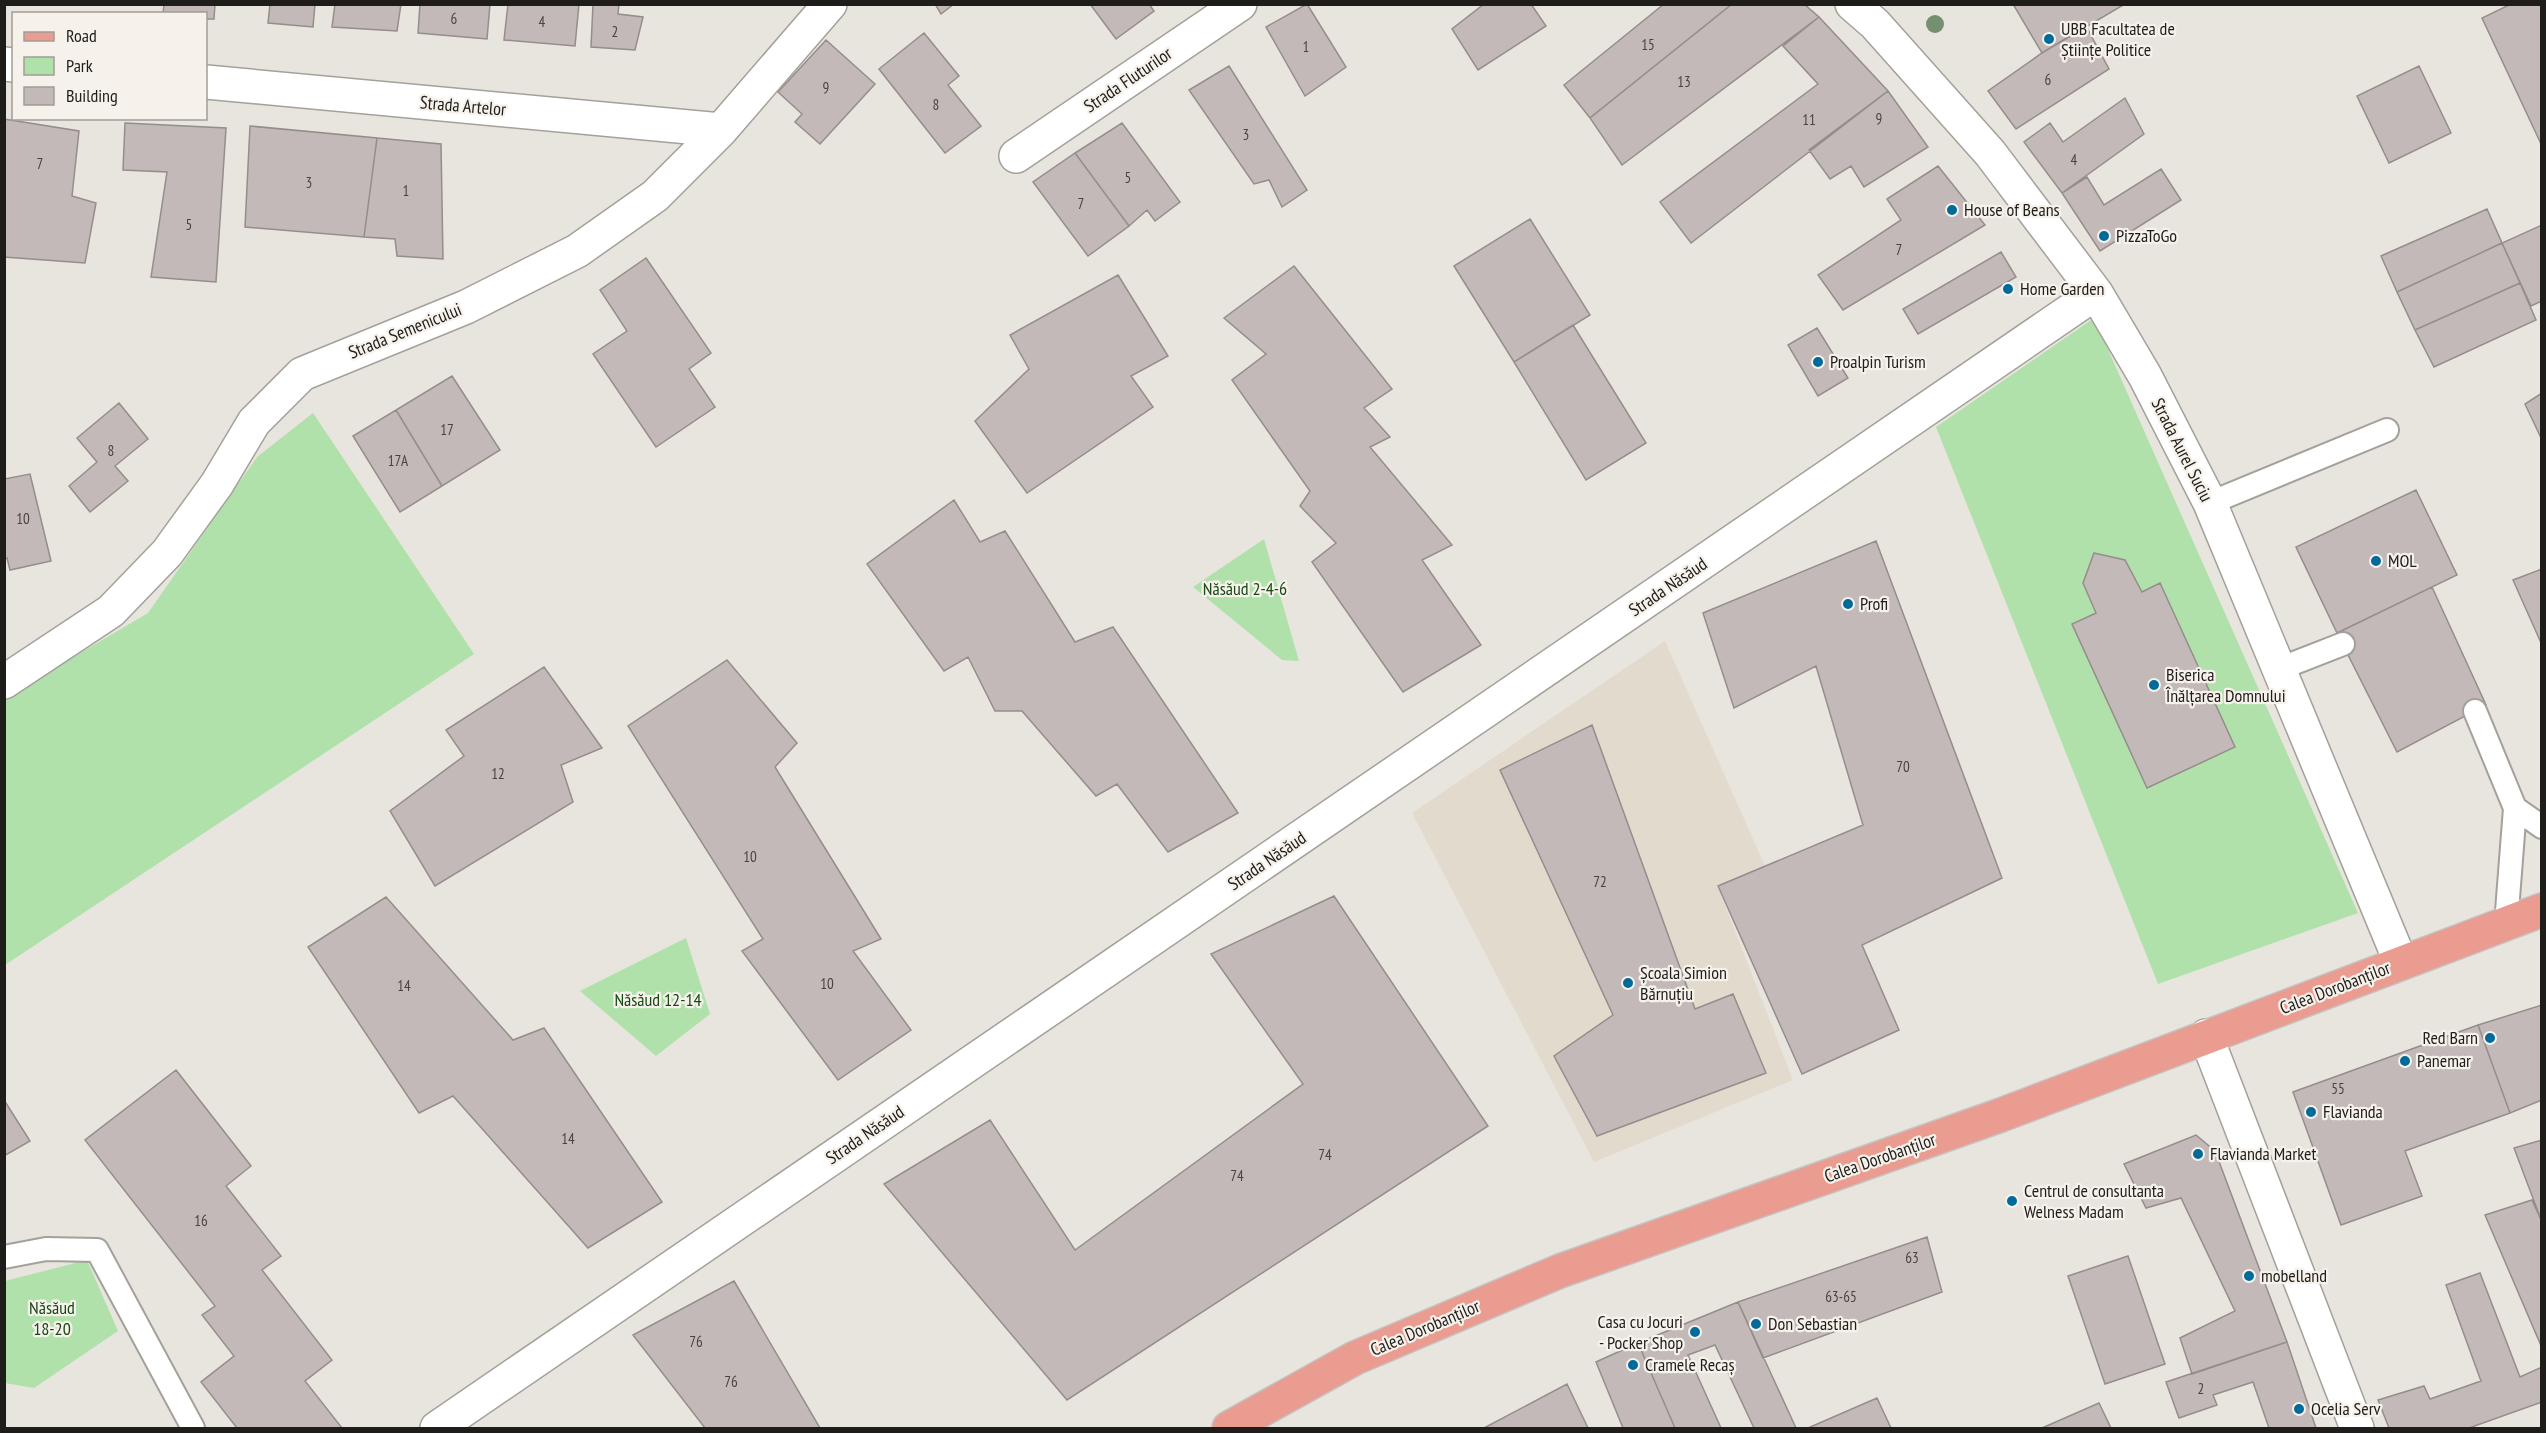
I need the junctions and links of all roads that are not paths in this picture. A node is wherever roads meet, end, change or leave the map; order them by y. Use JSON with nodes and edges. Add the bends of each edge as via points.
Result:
{"nodes":[{"id":1,"x":830,"y":4,"type":"edge"},
{"id":2,"x":1240,"y":4,"type":"edge"},
{"id":3,"x":1852,"y":4,"type":"edge"},
{"id":4,"x":207,"y":82,"type":"edge"},
{"id":5,"x":721,"y":130,"type":"junction"},
{"id":6,"x":1016,"y":156,"type":"dead end"},
{"id":7,"x":2096,"y":293,"type":"junction"},
{"id":8,"x":2387,"y":430,"type":"dead end"},
{"id":9,"x":2210,"y":503,"type":"junction"},
{"id":10,"x":2343,"y":644,"type":"dead end"},
{"id":11,"x":2290,"y":665,"type":"junction"},
{"id":12,"x":4,"y":682,"type":"edge"},
{"id":13,"x":2475,"y":711,"type":"dead end"},
{"id":14,"x":2515,"y":808,"type":"junction"},
{"id":15,"x":2541,"y":827,"type":"edge"},
{"id":16,"x":2541,"y":910,"type":"edge"},
{"id":17,"x":2506,"y":924,"type":"junction"},
{"id":18,"x":2401,"y":963,"type":"junction"},
{"id":19,"x":2206,"y":1036,"type":"junction"},
{"id":20,"x":4,"y":1257,"type":"edge"},
{"id":21,"x":193,"y":1428,"type":"edge"},
{"id":22,"x":437,"y":1428,"type":"edge"},
{"id":23,"x":1229,"y":1428,"type":"edge"},
{"id":24,"x":2357,"y":1428,"type":"edge"}],
"edges":[{"from":1,"to":5,"type":"street","name":"Strada Semenicului"},
{"from":2,"to":6,"type":"street","name":"Strada Fluturilor"},
{"from":3,"to":7,"type":"street","name":"Strada Aurel Suciu","via":[[1875,24],[1990,153]]},
{"from":4,"to":5,"type":"street","name":"Strada Artelor"},
{"from":5,"to":12,"type":"street","name":"Strada Semenicului","via":[[656,196],[578,251],[466,307],[302,374],[254,422],[217,484],[159,562],[111,611]]},
{"from":7,"to":9,"type":"street","name":"Strada Aurel Suciu","via":[[2145,376]]},
{"from":7,"to":22,"type":"street","name":"Strada Năsăud"},
{"from":8,"to":9,"type":"lane"},
{"from":9,"to":11,"type":"street","name":"Strada Aurel Suciu"},
{"from":10,"to":11,"type":"lane"},
{"from":11,"to":18,"type":"street","name":"Strada Aurel Suciu"},
{"from":13,"to":14,"type":"lane"},
{"from":14,"to":15,"type":"lane"},
{"from":14,"to":17,"type":"lane"},
{"from":16,"to":17,"type":"main road","name":"Calea Dorobanților"},
{"from":17,"to":18,"type":"main road","name":"Calea Dorobanților"},
{"from":18,"to":19,"type":"main road","name":"Calea Dorobanților"},
{"from":19,"to":23,"type":"main road","name":"Calea Dorobanților","via":[[2001,1115],[1560,1271],[1355,1358]]},
{"from":19,"to":24,"type":"street"},
{"from":20,"to":21,"type":"lane","via":[[46,1249],[97,1250]]}]}
